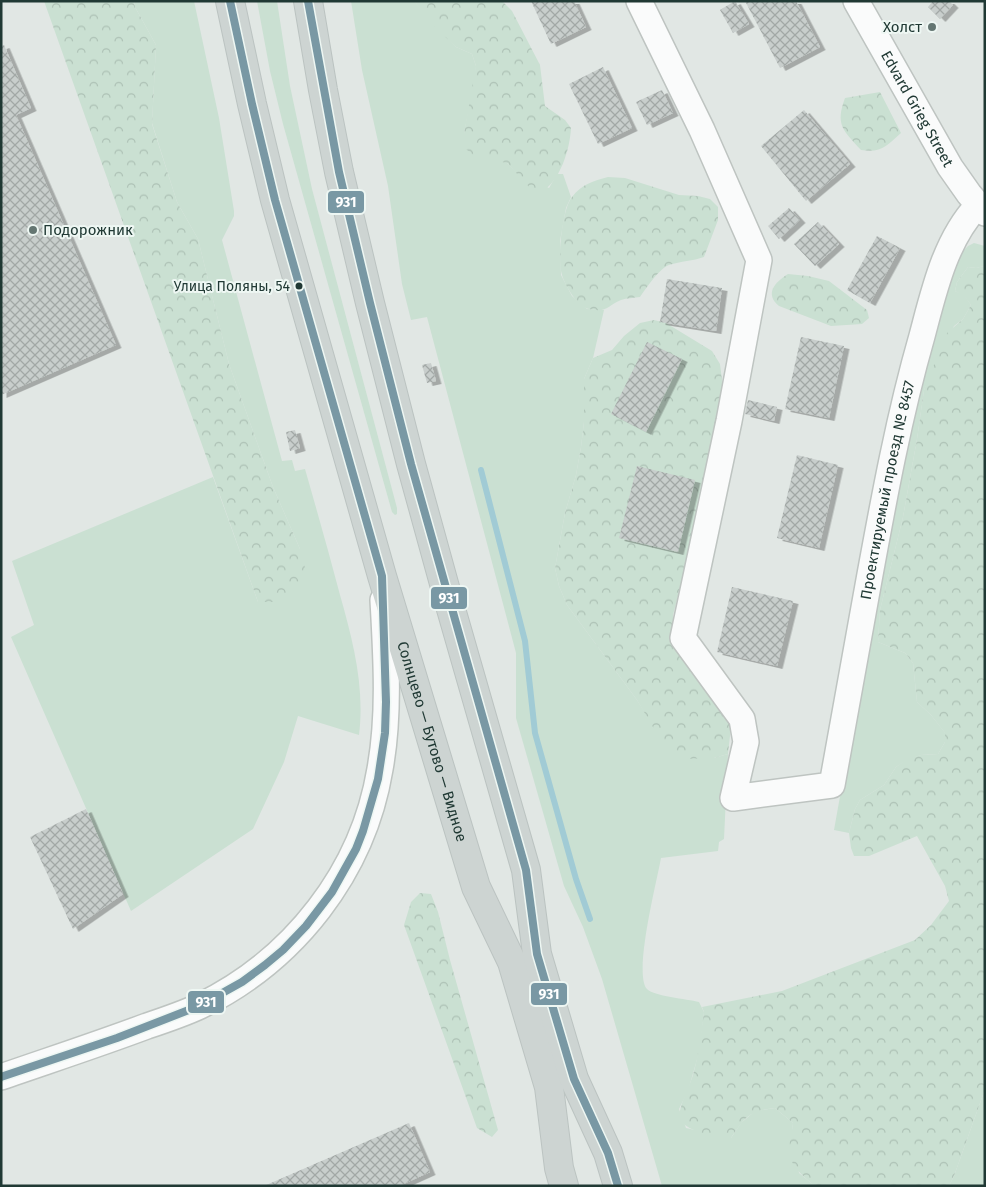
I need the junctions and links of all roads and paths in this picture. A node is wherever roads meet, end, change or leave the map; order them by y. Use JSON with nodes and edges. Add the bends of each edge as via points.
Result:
{"nodes":[{"id":1,"x":230,"y":1,"type":"edge"},
{"id":2,"x":308,"y":1,"type":"edge"},
{"id":3,"x":639,"y":1,"type":"edge"},
{"id":4,"x":856,"y":1,"type":"edge"},
{"id":5,"x":981,"y":209,"type":"edge"},
{"id":6,"x":382,"y":576,"type":"junction"},
{"id":7,"x":1,"y":1077,"type":"edge"},
{"id":8,"x":564,"y":1186,"type":"edge"},
{"id":9,"x":618,"y":1186,"type":"edge"}],
"edges":[{"from":1,"to":6,"type":"main road","name":"Солнцево — Бутово — Видное","via":[[275,200]]},
{"from":2,"to":9,"type":"main road","via":[[339,172],[370,303],[421,500],[526,870],[537,954],[574,1079],[608,1153]]},
{"from":3,"to":5,"type":"street","name":"Проектируемый проезд № 8457","via":[[702,130],[759,260],[683,638],[742,719],[746,742],[733,798],[832,785],[883,504],[910,381],[949,250],[958,230]]},
{"from":4,"to":5,"type":"street","name":"Edvard Grieg Street","via":[[936,145]]},
{"from":6,"to":7,"type":"street","via":[[386,702],[380,769],[356,849],[318,911],[283,950],[220,995],[117,1038]]},
{"from":6,"to":8,"type":"main road","name":"Солнцево — Бутово — Видное","via":[[476,886],[512,962],[549,1087]]}]}
